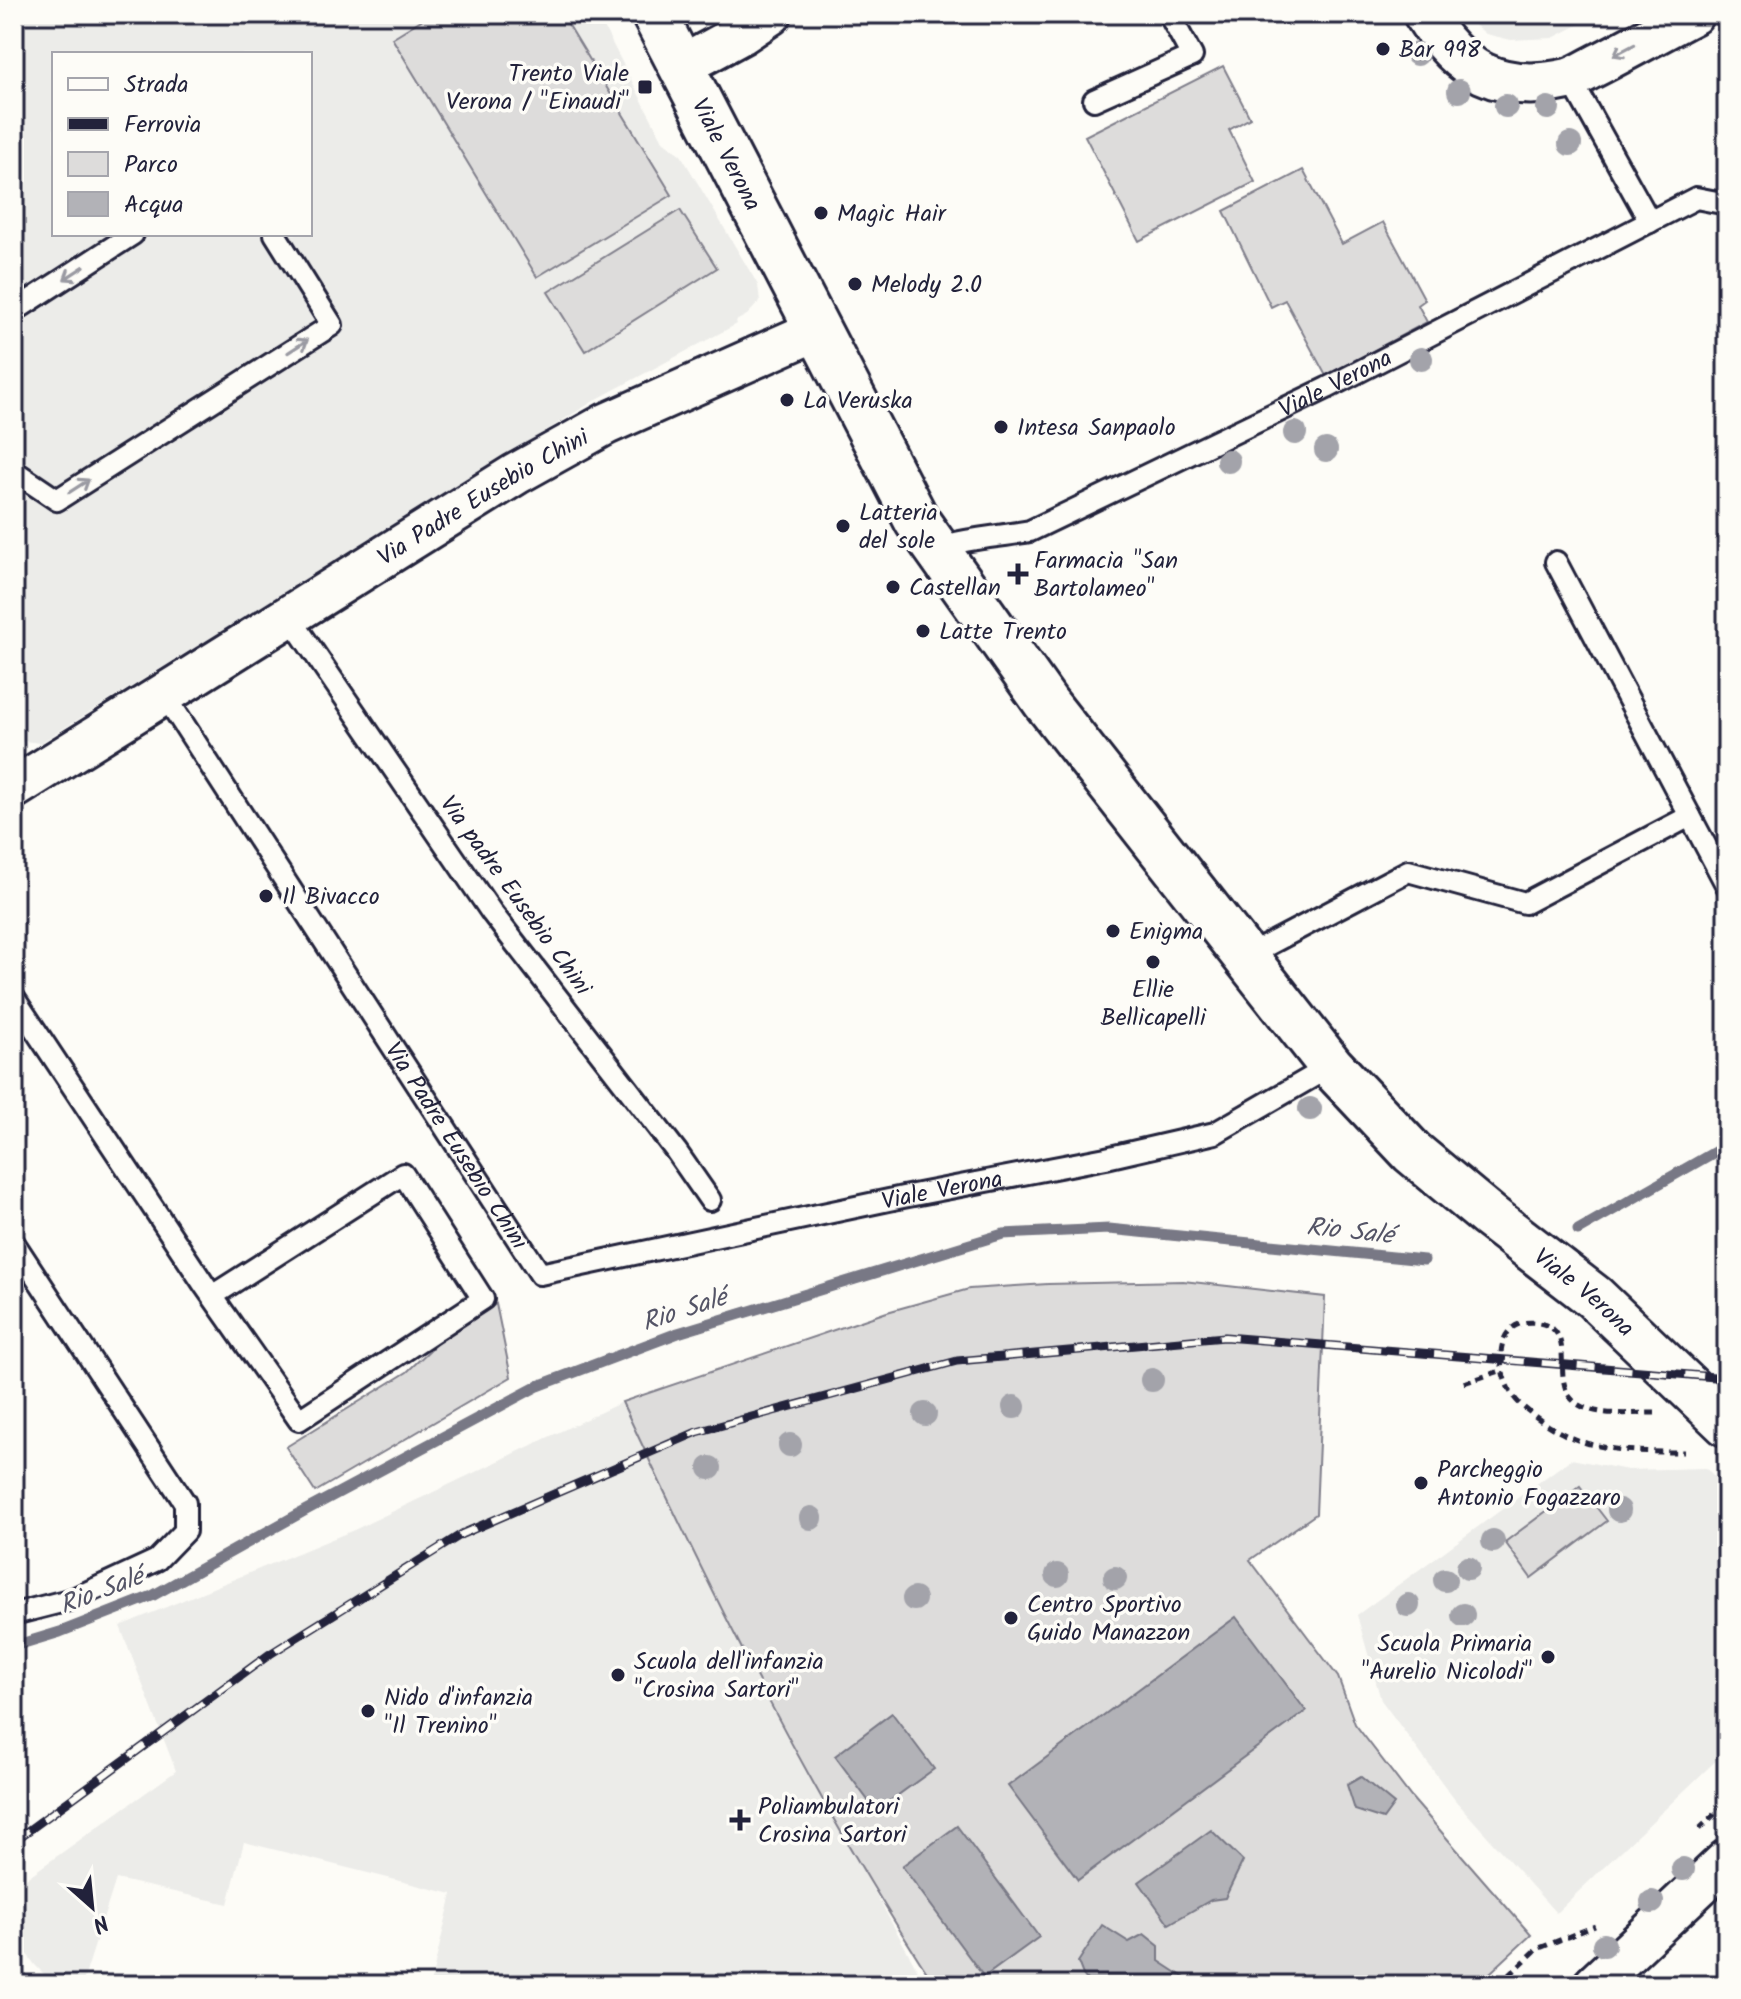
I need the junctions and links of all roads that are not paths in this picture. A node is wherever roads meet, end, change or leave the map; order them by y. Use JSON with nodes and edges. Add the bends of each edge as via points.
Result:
{"nodes":[{"id":1,"x":654,"y":14,"type":"edge"},
{"id":2,"x":771,"y":14,"type":"edge"},
{"id":3,"x":1169,"y":14,"type":"edge"},
{"id":4,"x":1424,"y":14,"type":"edge"},
{"id":5,"x":1693,"y":14,"type":"edge"},
{"id":6,"x":682,"y":66,"type":"junction"},
{"id":7,"x":1570,"y":78,"type":"junction"},
{"id":8,"x":1094,"y":100,"type":"dead end"},
{"id":9,"x":1727,"y":204,"type":"edge"},
{"id":10,"x":1650,"y":222,"type":"junction"},
{"id":11,"x":130,"y":236,"type":"edge"},
{"id":12,"x":276,"y":236,"type":"edge"},
{"id":13,"x":14,"y":311,"type":"edge"},
{"id":14,"x":817,"y":330,"type":"junction"},
{"id":15,"x":14,"y":471,"type":"edge"},
{"id":16,"x":935,"y":549,"type":"junction"},
{"id":17,"x":1556,"y":562,"type":"dead end"},
{"id":18,"x":289,"y":616,"type":"junction"},
{"id":19,"x":164,"y":694,"type":"junction"},
{"id":20,"x":14,"y":788,"type":"edge"},
{"id":21,"x":1690,"y":816,"type":"junction"},
{"id":22,"x":1727,"y":886,"type":"edge"},
{"id":23,"x":1245,"y":957,"type":"junction"},
{"id":24,"x":14,"y":998,"type":"edge"},
{"id":25,"x":1331,"y":1066,"type":"junction"},
{"id":26,"x":710,"y":1200,"type":"dead end"},
{"id":27,"x":14,"y":1243,"type":"edge"},
{"id":28,"x":540,"y":1274,"type":"joint"},
{"id":29,"x":212,"y":1296,"type":"junction"},
{"id":30,"x":1727,"y":1424,"type":"edge"},
{"id":31,"x":14,"y":1614,"type":"edge"},
{"id":32,"x":1727,"y":1860,"type":"edge"},
{"id":33,"x":1594,"y":1985,"type":"edge"}],
"edges":[{"from":1,"to":6,"type":"main road","name":"Viale Verona"},
{"from":2,"to":6,"type":"street"},
{"from":3,"to":8,"type":"lane","via":[[1192,56]]},
{"from":4,"to":7,"type":"street","via":[[1439,39],[1466,65],[1498,81]]},
{"from":5,"to":7,"type":"street","one_way":true},
{"from":6,"to":14,"type":"main road","name":"Viale Verona"},
{"from":7,"to":10,"type":"lane"},
{"from":9,"to":10,"type":"lane","name":"Viale Verona","via":[[1696,198]]},
{"from":10,"to":16,"type":"lane","name":"Viale Verona","via":[[1327,388],[1030,531],[960,540]]},
{"from":11,"to":13,"type":"lane","one_way":true},
{"from":15,"to":12,"type":"lane","one_way":true,"via":[[57,500],[332,325]]},
{"from":14,"to":16,"type":"main road","name":"Viale Verona"},
{"from":14,"to":18,"type":"street","name":"Via Padre Eusebio Chini","via":[[606,424]]},
{"from":16,"to":23,"type":"main road","name":"Viale Verona","via":[[1046,703]]},
{"from":17,"to":21,"type":"lane"},
{"from":18,"to":19,"type":"street","name":"Via Padre Eusebio Chini"},
{"from":18,"to":26,"type":"lane","name":"Via padre Eusebio Chini","via":[[492,913]]},
{"from":19,"to":20,"type":"street","name":"Via Padre Eusebio Chini"},
{"from":19,"to":28,"type":"lane","name":"Via Padre Eusebio Chini"},
{"from":21,"to":22,"type":"lane"},
{"from":21,"to":23,"type":"lane","via":[[1525,903],[1408,871]]},
{"from":23,"to":25,"type":"main road","name":"Viale Verona"},
{"from":24,"to":29,"type":"lane"},
{"from":25,"to":28,"type":"lane","name":"Viale Verona","via":[[1215,1133]]},
{"from":25,"to":30,"type":"main road","name":"Viale Verona","via":[[1412,1152],[1594,1297]]},
{"from":27,"to":31,"type":"lane","via":[[185,1503],[185,1531],[157,1560],[73,1599]]},
{"from":29,"to":29,"type":"lane","via":[[403,1174],[483,1299],[299,1420]]},
{"from":32,"to":33,"type":"street"}]}
